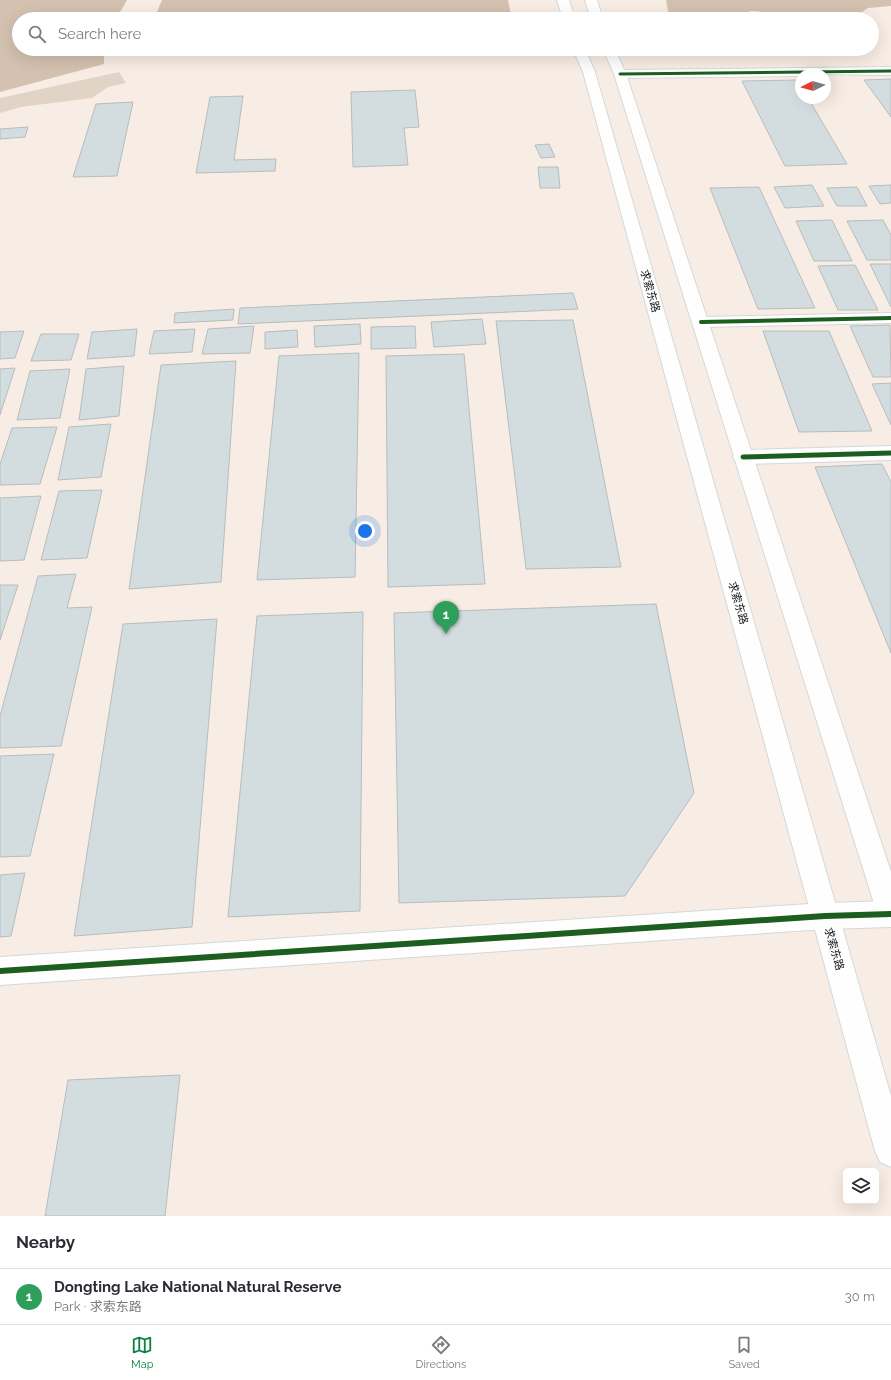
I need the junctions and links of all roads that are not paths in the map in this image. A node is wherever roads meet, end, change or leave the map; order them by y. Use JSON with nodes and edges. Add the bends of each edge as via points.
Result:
{"nodes":[{"id":1,"x":563,"y":0,"type":"edge"},
{"id":2,"x":591,"y":0,"type":"edge"},
{"id":3,"x":566,"y":12,"type":"edge"},
{"id":4,"x":595,"y":12,"type":"edge"},
{"id":5,"x":583,"y":56,"type":"edge"},
{"id":6,"x":614,"y":60,"type":"edge"},
{"id":7,"x":891,"y":71,"type":"edge"},
{"id":8,"x":891,"y":318,"type":"edge"},
{"id":9,"x":701,"y":322,"type":"junction"},
{"id":10,"x":891,"y":453,"type":"edge"},
{"id":11,"x":743,"y":457,"type":"junction"},
{"id":12,"x":891,"y":913,"type":"edge"},
{"id":13,"x":825,"y":916,"type":"junction"},
{"id":14,"x":0,"y":971,"type":"edge"},
{"id":15,"x":891,"y":1151,"type":"edge"}],
"edges":[{"from":1,"to":3,"type":"main road"},
{"from":2,"to":4,"type":"main road"},
{"from":5,"to":13,"type":"main road","name":"求索东路"},
{"from":6,"to":7,"type":"main road"},
{"from":6,"to":9,"type":"main road"},
{"from":8,"to":9,"type":"main road"},
{"from":9,"to":11,"type":"main road"},
{"from":10,"to":11,"type":"main road"},
{"from":11,"to":12,"type":"main road"},
{"from":12,"to":13,"type":"main road"},
{"from":13,"to":14,"type":"main road"},
{"from":13,"to":15,"type":"main road","name":"求索东路"}]}
